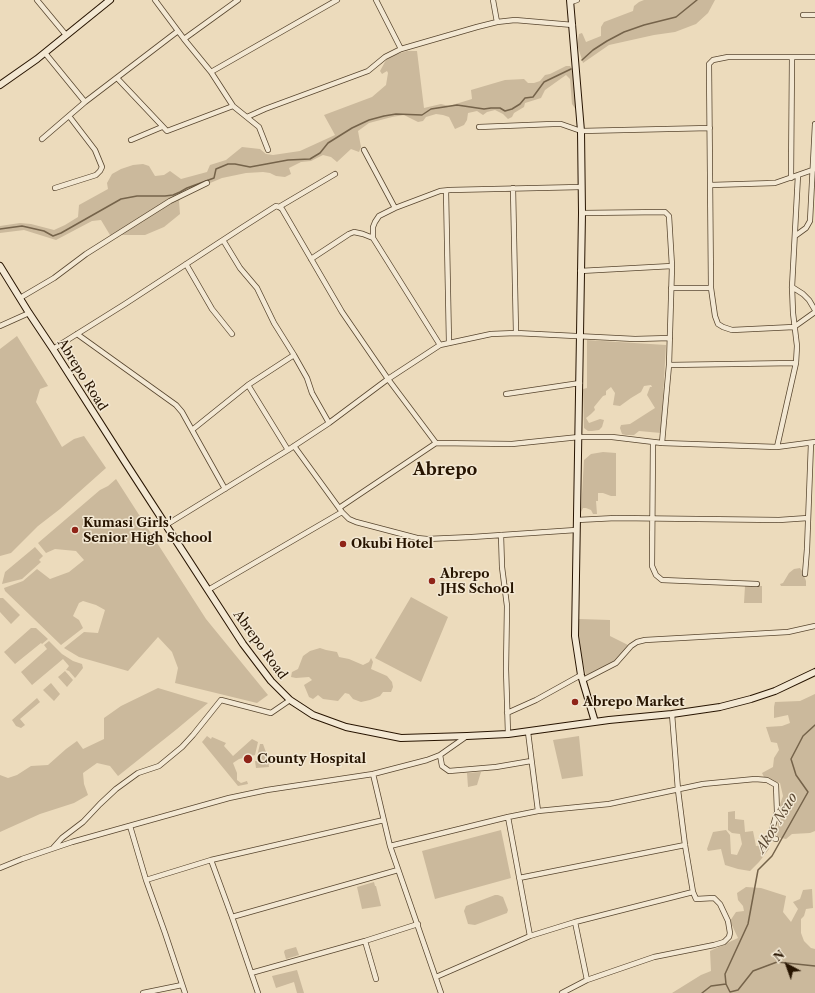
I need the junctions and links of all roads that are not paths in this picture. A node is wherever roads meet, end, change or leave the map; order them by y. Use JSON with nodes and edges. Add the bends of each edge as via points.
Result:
{"nodes":[{"id":1,"x":37,"y":0,"type":"edge"},
{"id":2,"x":110,"y":0,"type":"edge"},
{"id":3,"x":155,"y":0,"type":"edge"},
{"id":4,"x":238,"y":0,"type":"edge"},
{"id":5,"x":337,"y":0,"type":"edge"},
{"id":6,"x":376,"y":0,"type":"edge"},
{"id":7,"x":493,"y":0,"type":"edge"},
{"id":8,"x":572,"y":1,"type":"edge"},
{"id":9,"x":803,"y":15,"type":"dead end"},
{"id":10,"x":815,"y":15,"type":"edge"},
{"id":11,"x":497,"y":22,"type":"junction"},
{"id":12,"x":573,"y":25,"type":"junction"},
{"id":13,"x":178,"y":31,"type":"junction"},
{"id":14,"x":66,"y":35,"type":"junction"},
{"id":15,"x":184,"y":39,"type":"junction"},
{"id":16,"x":401,"y":49,"type":"junction"},
{"id":17,"x":45,"y":53,"type":"junction"},
{"id":18,"x":792,"y":57,"type":"junction"},
{"id":19,"x":815,"y":57,"type":"edge"},
{"id":20,"x":211,"y":72,"type":"junction"},
{"id":21,"x":117,"y":78,"type":"junction"},
{"id":22,"x":0,"y":85,"type":"edge"},
{"id":23,"x":85,"y":102,"type":"junction"},
{"id":24,"x":233,"y":106,"type":"junction"},
{"id":25,"x":69,"y":116,"type":"junction"},
{"id":26,"x":247,"y":117,"type":"junction"},
{"id":27,"x":815,"y":124,"type":"edge"},
{"id":28,"x":162,"y":127,"type":"junction"},
{"id":29,"x":479,"y":127,"type":"dead end"},
{"id":30,"x":710,"y":128,"type":"junction"},
{"id":31,"x":581,"y":131,"type":"junction"},
{"id":32,"x":42,"y":139,"type":"dead end"},
{"id":33,"x":131,"y":140,"type":"dead end"},
{"id":34,"x":268,"y":150,"type":"dead end"},
{"id":35,"x":364,"y":150,"type":"dead end"},
{"id":36,"x":814,"y":169,"type":"edge"},
{"id":37,"x":335,"y":174,"type":"dead end"},
{"id":38,"x":798,"y":175,"type":"junction"},
{"id":39,"x":791,"y":178,"type":"junction"},
{"id":40,"x":207,"y":183,"type":"dead end"},
{"id":41,"x":711,"y":185,"type":"junction"},
{"id":42,"x":581,"y":187,"type":"junction"},
{"id":43,"x":55,"y":188,"type":"dead end"},
{"id":44,"x":513,"y":188,"type":"junction"},
{"id":45,"x":446,"y":191,"type":"junction"},
{"id":46,"x":279,"y":206,"type":"junction"},
{"id":47,"x":395,"y":208,"type":"junction"},
{"id":48,"x":582,"y":213,"type":"junction"},
{"id":49,"x":795,"y":236,"type":"junction"},
{"id":50,"x":374,"y":238,"type":"junction"},
{"id":51,"x":223,"y":240,"type":"junction"},
{"id":52,"x":311,"y":259,"type":"junction"},
{"id":53,"x":186,"y":264,"type":"junction"},
{"id":54,"x":0,"y":266,"type":"edge"},
{"id":55,"x":672,"y":266,"type":"junction"},
{"id":56,"x":580,"y":272,"type":"junction"},
{"id":57,"x":792,"y":287,"type":"junction"},
{"id":58,"x":671,"y":288,"type":"junction"},
{"id":59,"x":711,"y":288,"type":"junction"},
{"id":60,"x":20,"y":298,"type":"junction"},
{"id":61,"x":815,"y":311,"type":"edge"},
{"id":62,"x":29,"y":313,"type":"junction"},
{"id":63,"x":0,"y":326,"type":"edge"},
{"id":64,"x":794,"y":327,"type":"junction"},
{"id":65,"x":516,"y":333,"type":"junction"},
{"id":66,"x":77,"y":334,"type":"junction"},
{"id":67,"x":232,"y":334,"type":"dead end"},
{"id":68,"x":581,"y":336,"type":"junction"},
{"id":69,"x":670,"y":338,"type":"junction"},
{"id":70,"x":449,"y":343,"type":"junction"},
{"id":71,"x":440,"y":345,"type":"junction"},
{"id":72,"x":53,"y":349,"type":"junction"},
{"id":73,"x":294,"y":355,"type":"junction"},
{"id":74,"x":796,"y":363,"type":"junction"},
{"id":75,"x":669,"y":365,"type":"junction"},
{"id":76,"x":388,"y":379,"type":"junction"},
{"id":77,"x":580,"y":383,"type":"junction"},
{"id":78,"x":248,"y":385,"type":"junction"},
{"id":79,"x":506,"y":394,"type":"dead end"},
{"id":80,"x":329,"y":423,"type":"junction"},
{"id":81,"x":192,"y":430,"type":"junction"},
{"id":82,"x":579,"y":437,"type":"junction"},
{"id":83,"x":653,"y":442,"type":"junction"},
{"id":84,"x":813,"y":442,"type":"edge"},
{"id":85,"x":436,"y":443,"type":"junction"},
{"id":86,"x":662,"y":443,"type":"junction"},
{"id":87,"x":294,"y":446,"type":"junction"},
{"id":88,"x":777,"y":447,"type":"junction"},
{"id":89,"x":288,"y":450,"type":"junction"},
{"id":90,"x":225,"y":489,"type":"junction"},
{"id":91,"x":340,"y":510,"type":"junction"},
{"id":92,"x":652,"y":518,"type":"junction"},
{"id":93,"x":808,"y":518,"type":"junction"},
{"id":94,"x":577,"y":520,"type":"junction"},
{"id":95,"x":166,"y":525,"type":"junction"},
{"id":96,"x":576,"y":530,"type":"junction"},
{"id":97,"x":501,"y":535,"type":"junction"},
{"id":98,"x":805,"y":574,"type":"dead end"},
{"id":99,"x":758,"y":584,"type":"dead end"},
{"id":100,"x":208,"y":590,"type":"junction"},
{"id":101,"x":815,"y":626,"type":"edge"},
{"id":102,"x":815,"y":672,"type":"edge"},
{"id":103,"x":582,"y":678,"type":"junction"},
{"id":104,"x":290,"y":700,"type":"junction"},
{"id":105,"x":507,"y":713,"type":"junction"},
{"id":106,"x":672,"y":714,"type":"junction"},
{"id":107,"x":595,"y":722,"type":"junction"},
{"id":108,"x":528,"y":732,"type":"junction"},
{"id":109,"x":508,"y":734,"type":"junction"},
{"id":110,"x":467,"y":736,"type":"junction"},
{"id":111,"x":440,"y":755,"type":"junction"},
{"id":112,"x":531,"y":761,"type":"junction"},
{"id":113,"x":373,"y":774,"type":"junction"},
{"id":114,"x":678,"y":790,"type":"junction"},
{"id":115,"x":538,"y":811,"type":"junction"},
{"id":116,"x":508,"y":816,"type":"junction"},
{"id":117,"x":384,"y":820,"type":"junction"},
{"id":118,"x":130,"y":826,"type":"junction"},
{"id":119,"x":776,"y":839,"type":"dead end"},
{"id":120,"x":685,"y":845,"type":"junction"},
{"id":121,"x":390,"y":846,"type":"junction"},
{"id":122,"x":52,"y":850,"type":"junction"},
{"id":123,"x":211,"y":860,"type":"junction"},
{"id":124,"x":0,"y":868,"type":"edge"},
{"id":125,"x":398,"y":870,"type":"junction"},
{"id":126,"x":519,"y":878,"type":"junction"},
{"id":127,"x":146,"y":880,"type":"junction"},
{"id":128,"x":693,"y":892,"type":"junction"},
{"id":129,"x":232,"y":917,"type":"junction"},
{"id":130,"x":576,"y":922,"type":"junction"},
{"id":131,"x":418,"y":924,"type":"junction"},
{"id":132,"x":530,"y":936,"type":"junction"},
{"id":133,"x":365,"y":941,"type":"junction"},
{"id":134,"x":252,"y":973,"type":"junction"},
{"id":135,"x":436,"y":977,"type":"junction"},
{"id":136,"x":376,"y":979,"type":"dead end"},
{"id":137,"x":587,"y":980,"type":"junction"},
{"id":138,"x":182,"y":985,"type":"junction"},
{"id":139,"x":143,"y":993,"type":"edge"},
{"id":140,"x":185,"y":993,"type":"edge"},
{"id":141,"x":258,"y":993,"type":"edge"},
{"id":142,"x":441,"y":993,"type":"edge"},
{"id":143,"x":562,"y":993,"type":"edge"}],
"edges":[{"from":1,"to":14,"type":"street"},
{"from":2,"to":14,"type":"main road"},
{"from":3,"to":13,"type":"street"},
{"from":4,"to":15,"type":"street"},
{"from":5,"to":20,"type":"street"},
{"from":6,"to":16,"type":"street"},
{"from":7,"to":11,"type":"street"},
{"from":8,"to":12,"type":"main road"},
{"from":9,"to":10,"type":"street"},
{"from":11,"to":12,"type":"street","via":[[531,20]]},
{"from":11,"to":16,"type":"street"},
{"from":12,"to":31,"type":"main road"},
{"from":13,"to":15,"type":"street"},
{"from":13,"to":21,"type":"street"},
{"from":14,"to":17,"type":"main road"},
{"from":15,"to":20,"type":"street"},
{"from":16,"to":26,"type":"street","via":[[385,56],[368,71],[265,108]]},
{"from":17,"to":22,"type":"main road"},
{"from":17,"to":23,"type":"street"},
{"from":18,"to":19,"type":"street"},
{"from":18,"to":30,"type":"street","via":[[728,57],[711,62]]},
{"from":18,"to":39,"type":"street"},
{"from":20,"to":24,"type":"street"},
{"from":21,"to":23,"type":"street"},
{"from":21,"to":28,"type":"street"},
{"from":23,"to":25,"type":"street"},
{"from":24,"to":26,"type":"street"},
{"from":24,"to":28,"type":"street","via":[[169,131]]},
{"from":25,"to":32,"type":"street"},
{"from":25,"to":43,"type":"street","via":[[96,150],[102,167],[96,175]]},
{"from":26,"to":34,"type":"street","via":[[259,127]]},
{"from":27,"to":36,"type":"street"},
{"from":28,"to":33,"type":"street"},
{"from":29,"to":31,"type":"street","via":[[561,124]]},
{"from":30,"to":31,"type":"street"},
{"from":30,"to":41,"type":"street"},
{"from":31,"to":42,"type":"main road"},
{"from":35,"to":47,"type":"street"},
{"from":36,"to":38,"type":"street"},
{"from":36,"to":49,"type":"street","via":[[810,221],[806,228]]},
{"from":37,"to":46,"type":"street"},
{"from":38,"to":39,"type":"street"},
{"from":38,"to":49,"type":"street"},
{"from":39,"to":41,"type":"street","via":[[775,182]]},
{"from":40,"to":60,"type":"street","via":[[170,201]]},
{"from":41,"to":59,"type":"street"},
{"from":42,"to":44,"type":"street"},
{"from":42,"to":48,"type":"main road"},
{"from":44,"to":45,"type":"street"},
{"from":44,"to":65,"type":"street"},
{"from":45,"to":47,"type":"street"},
{"from":45,"to":70,"type":"street"},
{"from":46,"to":51,"type":"street"},
{"from":46,"to":52,"type":"street"},
{"from":47,"to":50,"type":"street","via":[[379,216],[373,227]]},
{"from":48,"to":55,"type":"street","via":[[665,212],[669,216]]},
{"from":48,"to":56,"type":"main road"},
{"from":49,"to":57,"type":"street"},
{"from":50,"to":52,"type":"street","via":[[354,232]]},
{"from":50,"to":71,"type":"street"},
{"from":51,"to":53,"type":"street"},
{"from":51,"to":73,"type":"street","via":[[240,268],[257,288],[274,323]]},
{"from":52,"to":76,"type":"street","via":[[342,312]]},
{"from":53,"to":66,"type":"street"},
{"from":53,"to":67,"type":"street","via":[[212,309]]},
{"from":54,"to":60,"type":"main road","name":"Abrepo Road"},
{"from":55,"to":56,"type":"street"},
{"from":55,"to":58,"type":"street"},
{"from":56,"to":68,"type":"main road"},
{"from":57,"to":61,"type":"street","via":[[806,297]]},
{"from":57,"to":64,"type":"street"},
{"from":58,"to":59,"type":"street"},
{"from":58,"to":69,"type":"street"},
{"from":59,"to":64,"type":"street","via":[[714,316],[723,327],[732,330]]},
{"from":60,"to":62,"type":"main road","name":"Abrepo Road"},
{"from":61,"to":64,"type":"street"},
{"from":62,"to":63,"type":"street"},
{"from":62,"to":72,"type":"main road","name":"Abrepo Road"},
{"from":64,"to":74,"type":"street"},
{"from":65,"to":68,"type":"street"},
{"from":65,"to":70,"type":"street","via":[[491,334]]},
{"from":66,"to":72,"type":"street"},
{"from":66,"to":81,"type":"street","via":[[176,405]]},
{"from":68,"to":69,"type":"street"},
{"from":68,"to":77,"type":"main road"},
{"from":69,"to":75,"type":"street"},
{"from":70,"to":71,"type":"street"},
{"from":71,"to":76,"type":"street"},
{"from":72,"to":95,"type":"main road","name":"Abrepo Road"},
{"from":73,"to":78,"type":"street"},
{"from":73,"to":80,"type":"street"},
{"from":74,"to":75,"type":"street"},
{"from":74,"to":88,"type":"street"},
{"from":75,"to":86,"type":"street"},
{"from":76,"to":80,"type":"street"},
{"from":76,"to":85,"type":"street"},
{"from":77,"to":79,"type":"street"},
{"from":77,"to":82,"type":"main road"},
{"from":78,"to":81,"type":"street"},
{"from":78,"to":89,"type":"street"},
{"from":80,"to":87,"type":"street"},
{"from":81,"to":90,"type":"street"},
{"from":82,"to":83,"type":"street","via":[[612,437]]},
{"from":82,"to":85,"type":"street","via":[[512,444]]},
{"from":82,"to":94,"type":"main road"},
{"from":83,"to":86,"type":"street"},
{"from":83,"to":92,"type":"street"},
{"from":84,"to":88,"type":"street"},
{"from":84,"to":93,"type":"street"},
{"from":85,"to":91,"type":"street"},
{"from":86,"to":88,"type":"street"},
{"from":87,"to":89,"type":"street"},
{"from":87,"to":91,"type":"street"},
{"from":89,"to":90,"type":"street"},
{"from":90,"to":95,"type":"street"},
{"from":91,"to":97,"type":"street","via":[[356,522],[417,538]]},
{"from":91,"to":100,"type":"street"},
{"from":92,"to":93,"type":"street"},
{"from":92,"to":94,"type":"street"},
{"from":92,"to":99,"type":"street","via":[[652,566],[662,580]]},
{"from":93,"to":98,"type":"street"},
{"from":94,"to":96,"type":"main road"},
{"from":95,"to":100,"type":"main road","name":"Abrepo Road"},
{"from":96,"to":97,"type":"street"},
{"from":96,"to":103,"type":"main road","via":[[575,636]]},
{"from":97,"to":105,"type":"street","via":[[507,606]]},
{"from":100,"to":104,"type":"main road","name":"Abrepo Road","via":[[261,669]]},
{"from":101,"to":103,"type":"street","via":[[788,632],[645,640],[631,646],[616,663]]},
{"from":102,"to":106,"type":"main road","name":"Abrepo Road","via":[[751,699],[720,707]]},
{"from":103,"to":105,"type":"street"},
{"from":103,"to":107,"type":"main road"},
{"from":104,"to":110,"type":"main road","name":"Abrepo Road","via":[[329,722],[364,732],[401,738]]},
{"from":104,"to":122,"type":"street","via":[[271,713],[221,700],[182,746],[159,766],[138,773],[116,789]]},
{"from":105,"to":109,"type":"street"},
{"from":106,"to":107,"type":"main road","name":"Abrepo Road"},
{"from":106,"to":114,"type":"street"},
{"from":107,"to":108,"type":"main road","name":"Abrepo Road"},
{"from":108,"to":109,"type":"main road","name":"Abrepo Road"},
{"from":108,"to":112,"type":"street"},
{"from":109,"to":110,"type":"main road","name":"Abrepo Road"},
{"from":110,"to":111,"type":"street"},
{"from":111,"to":112,"type":"street","via":[[442,766],[449,771]]},
{"from":111,"to":113,"type":"street"},
{"from":112,"to":115,"type":"street"},
{"from":113,"to":117,"type":"street"},
{"from":113,"to":118,"type":"street","via":[[229,798]]},
{"from":114,"to":115,"type":"street","via":[[609,804]]},
{"from":114,"to":119,"type":"street","via":[[703,784],[755,779],[774,783],[777,792],[777,812],[770,837]]},
{"from":114,"to":120,"type":"street"},
{"from":115,"to":116,"type":"street"},
{"from":116,"to":121,"type":"street"},
{"from":116,"to":126,"type":"street"},
{"from":117,"to":121,"type":"street"},
{"from":117,"to":123,"type":"street"},
{"from":118,"to":122,"type":"street"},
{"from":118,"to":127,"type":"street"},
{"from":120,"to":126,"type":"street"},
{"from":120,"to":128,"type":"street"},
{"from":121,"to":125,"type":"street"},
{"from":122,"to":124,"type":"street"},
{"from":123,"to":127,"type":"street"},
{"from":123,"to":129,"type":"street"},
{"from":125,"to":129,"type":"street"},
{"from":125,"to":131,"type":"street"},
{"from":126,"to":132,"type":"street"},
{"from":127,"to":138,"type":"street"},
{"from":128,"to":130,"type":"street"},
{"from":128,"to":137,"type":"street","via":[[696,898],[714,898],[720,904],[730,933],[724,942],[654,957]]},
{"from":129,"to":134,"type":"street"},
{"from":130,"to":132,"type":"street"},
{"from":130,"to":137,"type":"street"},
{"from":131,"to":133,"type":"street"},
{"from":131,"to":135,"type":"street"},
{"from":132,"to":135,"type":"street"},
{"from":133,"to":134,"type":"street"},
{"from":133,"to":136,"type":"street"},
{"from":134,"to":141,"type":"street"},
{"from":135,"to":142,"type":"street"},
{"from":137,"to":143,"type":"street"},
{"from":138,"to":139,"type":"street"},
{"from":138,"to":140,"type":"street"}]}
